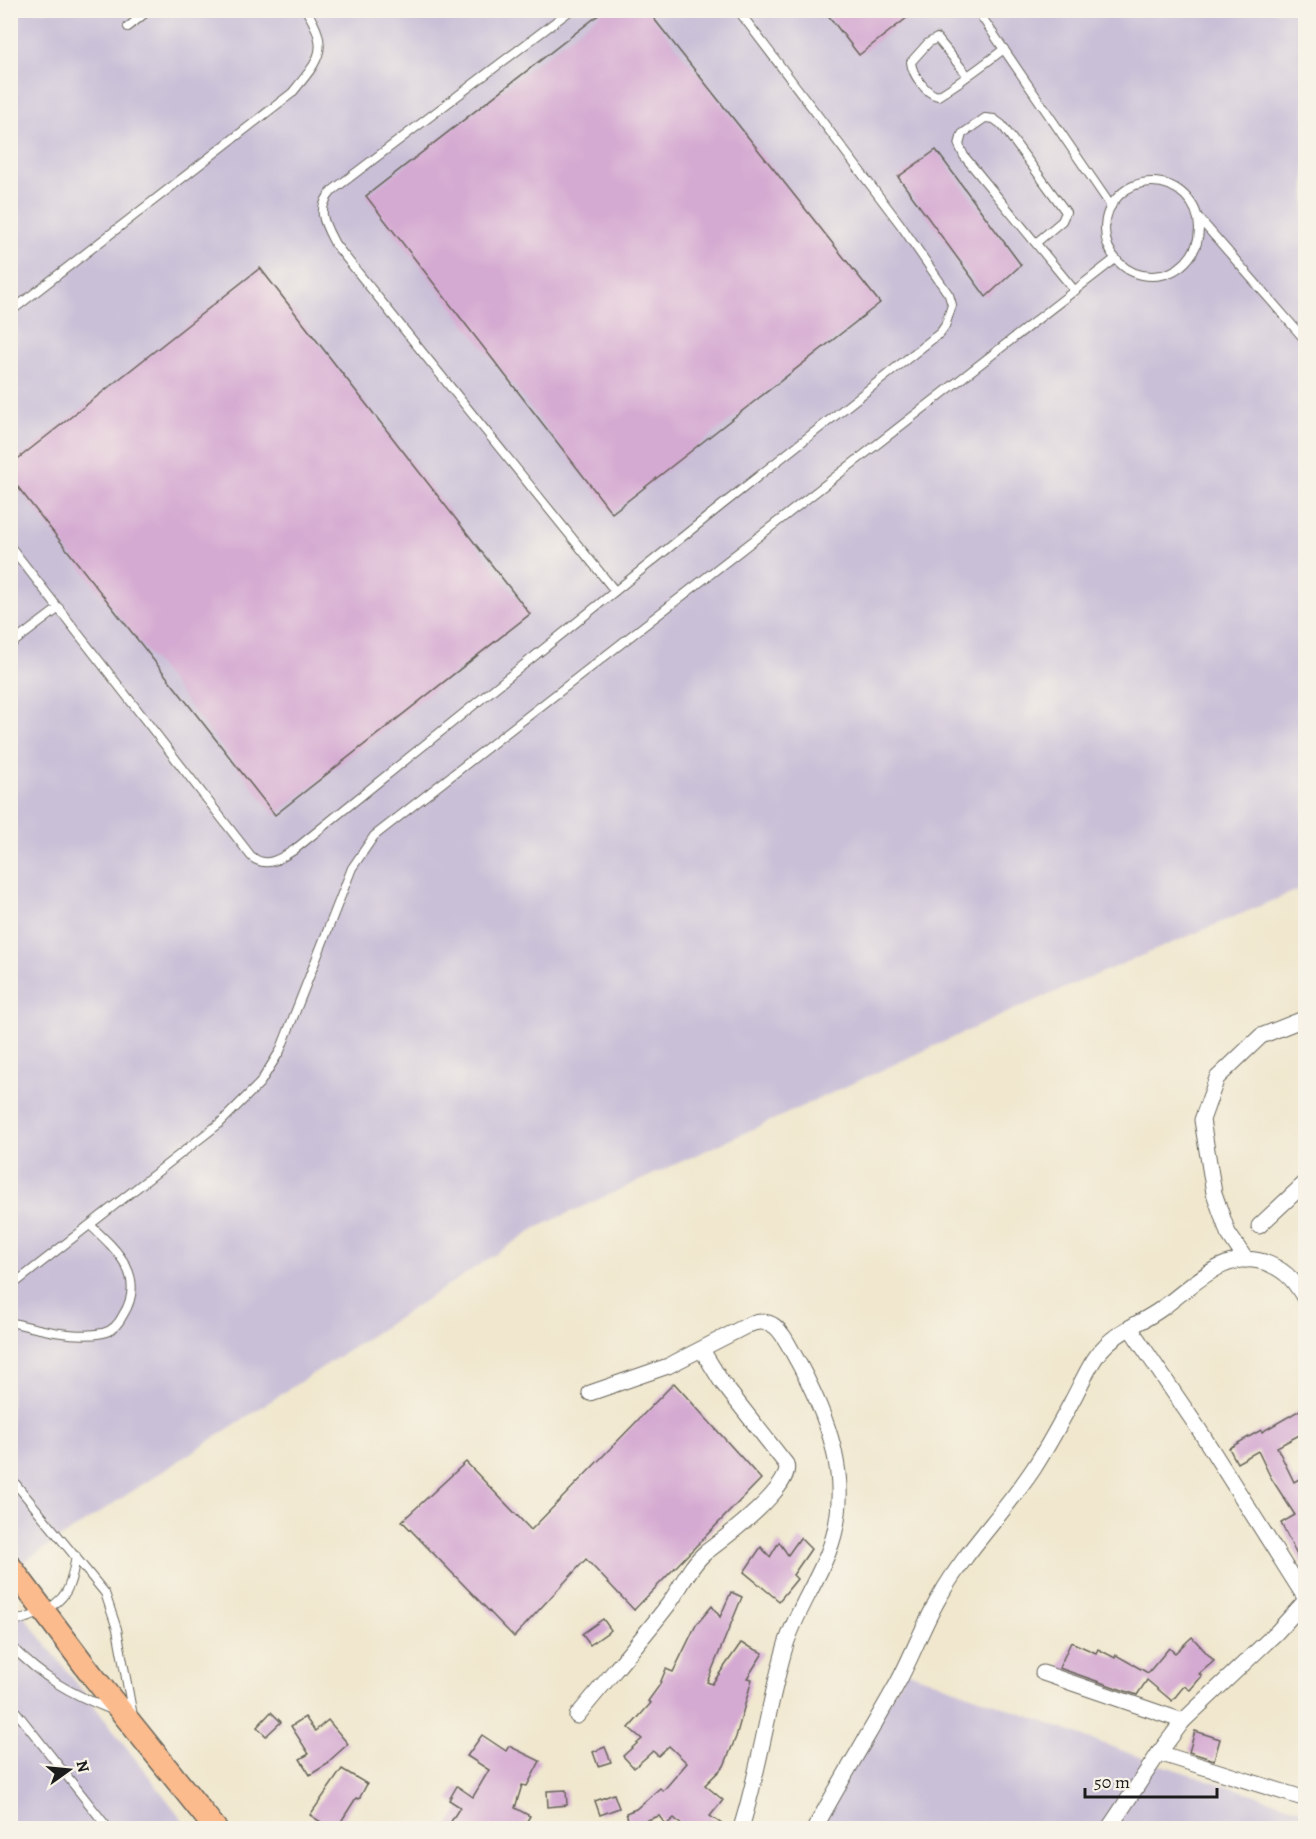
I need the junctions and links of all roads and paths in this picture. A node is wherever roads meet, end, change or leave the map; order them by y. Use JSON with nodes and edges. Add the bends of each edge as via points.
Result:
{"nodes":[{"id":1,"x":149,"y":10,"type":"edge"},
{"id":2,"x":306,"y":10,"type":"edge"},
{"id":3,"x":571,"y":10,"type":"edge"},
{"id":4,"x":738,"y":10,"type":"edge"},
{"id":5,"x":977,"y":10,"type":"edge"},
{"id":6,"x":128,"y":27,"type":"dead end"},
{"id":7,"x":1004,"y":49,"type":"junction"},
{"id":8,"x":968,"y":76,"type":"junction"},
{"id":9,"x":1111,"y":206,"type":"junction"},
{"id":10,"x":1198,"y":217,"type":"junction"},
{"id":11,"x":1037,"y":242,"type":"junction"},
{"id":12,"x":1115,"y":259,"type":"junction"},
{"id":13,"x":1075,"y":291,"type":"junction"},
{"id":14,"x":10,"y":312,"type":"edge"},
{"id":15,"x":1305,"y":341,"type":"edge"},
{"id":16,"x":10,"y":546,"type":"edge"},
{"id":17,"x":615,"y":591,"type":"junction"},
{"id":18,"x":59,"y":608,"type":"junction"},
{"id":19,"x":10,"y":645,"type":"edge"},
{"id":20,"x":1305,"y":1018,"type":"edge"},
{"id":21,"x":1305,"y":1182,"type":"edge"},
{"id":22,"x":90,"y":1225,"type":"junction"},
{"id":23,"x":1259,"y":1226,"type":"dead end"},
{"id":24,"x":1246,"y":1260,"type":"junction"},
{"id":25,"x":10,"y":1287,"type":"edge"},
{"id":26,"x":1305,"y":1301,"type":"edge"},
{"id":27,"x":10,"y":1322,"type":"edge"},
{"id":28,"x":1130,"y":1328,"type":"junction"},
{"id":29,"x":702,"y":1350,"type":"junction"},
{"id":30,"x":590,"y":1393,"type":"dead end"},
{"id":31,"x":10,"y":1478,"type":"edge"},
{"id":32,"x":76,"y":1556,"type":"junction"},
{"id":33,"x":10,"y":1566,"type":"edge"},
{"id":34,"x":1305,"y":1600,"type":"edge"},
{"id":35,"x":45,"y":1611,"type":"junction"},
{"id":36,"x":10,"y":1619,"type":"edge"},
{"id":37,"x":10,"y":1645,"type":"edge"},
{"id":38,"x":1043,"y":1673,"type":"dead end"},
{"id":39,"x":10,"y":1704,"type":"edge"},
{"id":40,"x":577,"y":1716,"type":"dead end"},
{"id":41,"x":1183,"y":1721,"type":"junction"},
{"id":42,"x":129,"y":1722,"type":"junction"},
{"id":43,"x":1159,"y":1753,"type":"junction"},
{"id":44,"x":1305,"y":1799,"type":"edge"},
{"id":45,"x":108,"y":1828,"type":"edge"},
{"id":46,"x":215,"y":1828,"type":"edge"},
{"id":47,"x":741,"y":1828,"type":"edge"},
{"id":48,"x":815,"y":1828,"type":"edge"},
{"id":49,"x":1109,"y":1828,"type":"edge"}],
"edges":[{"from":1,"to":6,"type":"lane"},
{"from":2,"to":14,"type":"lane","via":[[316,26],[321,46],[311,70],[292,93]]},
{"from":3,"to":17,"type":"lane","via":[[333,190],[322,209],[335,244]]},
{"from":4,"to":17,"type":"lane","via":[[900,224],[952,305],[940,333]]},
{"from":5,"to":7,"type":"lane"},
{"from":7,"to":8,"type":"lane"},
{"from":7,"to":9,"type":"lane"},
{"from":8,"to":8,"type":"lane","via":[[935,96],[913,71],[911,62],[936,38]]},
{"from":9,"to":10,"type":"lane","via":[[1123,192],[1140,183],[1158,182],[1176,188],[1190,200]]},
{"from":9,"to":12,"type":"lane","via":[[1106,233]]},
{"from":10,"to":12,"type":"lane","via":[[1194,253],[1182,267],[1165,275],[1147,277],[1129,271]]},
{"from":10,"to":15,"type":"lane"},
{"from":11,"to":11,"type":"lane","via":[[961,150],[962,134],[985,118],[1002,125],[1066,212],[1062,222]]},
{"from":11,"to":13,"type":"lane"},
{"from":12,"to":13,"type":"lane"},
{"from":13,"to":22,"type":"lane","via":[[374,836],[352,868],[280,1050],[260,1083],[220,1123]]},
{"from":16,"to":18,"type":"lane"},
{"from":17,"to":18,"type":"lane","via":[[294,850],[263,863],[251,856]]},
{"from":18,"to":19,"type":"lane"},
{"from":20,"to":24,"type":"street","via":[[1261,1036],[1217,1077],[1202,1120],[1214,1193],[1228,1233]]},
{"from":21,"to":23,"type":"street"},
{"from":22,"to":25,"type":"lane"},
{"from":22,"to":27,"type":"lane","via":[[117,1252],[132,1281],[132,1293],[120,1321],[105,1333],[96,1334],[71,1334]]},
{"from":24,"to":26,"type":"street","via":[[1260,1260],[1280,1269],[1294,1280]]},
{"from":24,"to":28,"type":"street","via":[[1219,1267]]},
{"from":28,"to":34,"type":"street","via":[[1198,1428]]},
{"from":28,"to":48,"type":"street","via":[[1103,1348],[1013,1499],[939,1598],[895,1687]]},
{"from":29,"to":30,"type":"street"},
{"from":29,"to":40,"type":"street","via":[[721,1381],[786,1464],[787,1472],[777,1489],[748,1518],[698,1560],[667,1606]]},
{"from":29,"to":47,"type":"street","via":[[759,1321],[779,1331],[823,1413],[840,1490],[834,1537],[784,1651]]},
{"from":31,"to":32,"type":"lane"},
{"from":32,"to":35,"type":"lane","via":[[69,1588],[59,1602]]},
{"from":32,"to":42,"type":"lane","via":[[110,1605],[119,1638]]},
{"from":33,"to":35,"type":"main road"},
{"from":34,"to":41,"type":"street","via":[[1277,1632]]},
{"from":35,"to":36,"type":"lane","via":[[25,1619]]},
{"from":35,"to":42,"type":"main road"},
{"from":37,"to":42,"type":"lane","via":[[56,1684]]},
{"from":38,"to":41,"type":"street"},
{"from":39,"to":45,"type":"lane"},
{"from":41,"to":43,"type":"street"},
{"from":42,"to":46,"type":"main road"},
{"from":43,"to":44,"type":"street"},
{"from":43,"to":49,"type":"street"}]}
